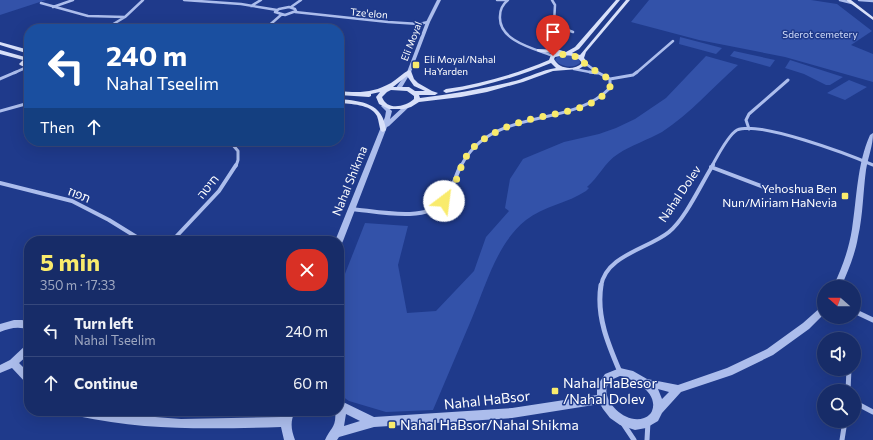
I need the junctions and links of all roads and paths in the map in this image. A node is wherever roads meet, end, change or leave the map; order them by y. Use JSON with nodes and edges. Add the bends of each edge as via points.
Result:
{"nodes":[{"id":1,"x":73,"y":0,"type":"edge"},
{"id":2,"x":144,"y":0,"type":"edge"},
{"id":3,"x":184,"y":0,"type":"edge"},
{"id":4,"x":223,"y":0,"type":"edge"},
{"id":5,"x":261,"y":0,"type":"edge"},
{"id":6,"x":301,"y":0,"type":"edge"},
{"id":7,"x":438,"y":0,"type":"edge"},
{"id":8,"x":496,"y":0,"type":"edge"},
{"id":9,"x":508,"y":0,"type":"edge"},
{"id":10,"x":552,"y":0,"type":"edge"},
{"id":11,"x":618,"y":0,"type":"edge"},
{"id":12,"x":628,"y":0,"type":"edge"},
{"id":13,"x":840,"y":0,"type":"edge"},
{"id":14,"x":848,"y":0,"type":"edge"},
{"id":15,"x":860,"y":0,"type":"edge"},
{"id":16,"x":873,"y":1,"type":"edge"},
{"id":17,"x":219,"y":2,"type":"junction"},
{"id":18,"x":853,"y":2,"type":"edge"},
{"id":19,"x":42,"y":3,"type":"dead end"},
{"id":20,"x":251,"y":6,"type":"junction"},
{"id":21,"x":53,"y":7,"type":"junction"},
{"id":22,"x":291,"y":7,"type":"junction"},
{"id":23,"x":502,"y":8,"type":"junction"},
{"id":24,"x":277,"y":10,"type":"junction"},
{"id":25,"x":295,"y":12,"type":"junction"},
{"id":26,"x":873,"y":14,"type":"edge"},
{"id":27,"x":281,"y":15,"type":"junction"},
{"id":28,"x":124,"y":17,"type":"junction"},
{"id":29,"x":873,"y":19,"type":"edge"},
{"id":30,"x":428,"y":22,"type":"junction"},
{"id":31,"x":114,"y":24,"type":"edge"},
{"id":32,"x":271,"y":24,"type":"edge"},
{"id":33,"x":419,"y":24,"type":"junction"},
{"id":34,"x":426,"y":28,"type":"junction"},
{"id":35,"x":573,"y":28,"type":"dead end"},
{"id":36,"x":568,"y":30,"type":"junction"},
{"id":37,"x":573,"y":32,"type":"dead end"},
{"id":38,"x":673,"y":41,"type":"dead end"},
{"id":39,"x":0,"y":43,"type":"edge"},
{"id":40,"x":24,"y":50,"type":"edge"},
{"id":41,"x":538,"y":50,"type":"junction"},
{"id":42,"x":0,"y":52,"type":"edge"},
{"id":43,"x":568,"y":52,"type":"junction"},
{"id":44,"x":24,"y":57,"type":"edge"},
{"id":45,"x":581,"y":58,"type":"junction"},
{"id":46,"x":551,"y":60,"type":"junction"},
{"id":47,"x":584,"y":63,"type":"junction"},
{"id":48,"x":563,"y":68,"type":"junction"},
{"id":49,"x":24,"y":69,"type":"edge"},
{"id":50,"x":574,"y":69,"type":"junction"},
{"id":51,"x":409,"y":72,"type":"junction"},
{"id":52,"x":600,"y":74,"type":"junction"},
{"id":53,"x":0,"y":79,"type":"edge"},
{"id":54,"x":610,"y":79,"type":"junction"},
{"id":55,"x":788,"y":80,"type":"dead end"},
{"id":56,"x":399,"y":88,"type":"junction"},
{"id":57,"x":416,"y":93,"type":"junction"},
{"id":58,"x":434,"y":93,"type":"junction"},
{"id":59,"x":344,"y":94,"type":"edge"},
{"id":60,"x":364,"y":94,"type":"junction"},
{"id":61,"x":380,"y":95,"type":"junction"},
{"id":62,"x":417,"y":100,"type":"junction"},
{"id":63,"x":344,"y":101,"type":"edge"},
{"id":64,"x":350,"y":102,"type":"junction"},
{"id":65,"x":24,"y":104,"type":"edge"},
{"id":66,"x":382,"y":104,"type":"junction"},
{"id":67,"x":406,"y":107,"type":"junction"},
{"id":68,"x":0,"y":111,"type":"edge"},
{"id":69,"x":749,"y":129,"type":"junction"},
{"id":70,"x":383,"y":130,"type":"junction"},
{"id":71,"x":872,"y":139,"type":"edge"},
{"id":72,"x":234,"y":146,"type":"edge"},
{"id":73,"x":865,"y":161,"type":"junction"},
{"id":74,"x":873,"y":165,"type":"edge"},
{"id":75,"x":711,"y":167,"type":"junction"},
{"id":76,"x":0,"y":183,"type":"edge"},
{"id":77,"x":774,"y":191,"type":"dead end"},
{"id":78,"x":351,"y":209,"type":"junction"},
{"id":79,"x":135,"y":236,"type":"edge"},
{"id":80,"x":178,"y":236,"type":"edge"},
{"id":81,"x":341,"y":236,"type":"edge"},
{"id":82,"x":840,"y":280,"type":"edge"},
{"id":83,"x":861,"y":314,"type":"edge"},
{"id":84,"x":817,"y":316,"type":"edge"},
{"id":85,"x":873,"y":320,"type":"edge"},
{"id":86,"x":24,"y":325,"type":"edge"},
{"id":87,"x":0,"y":328,"type":"edge"},
{"id":88,"x":24,"y":353,"type":"edge"},
{"id":89,"x":13,"y":363,"type":"junction"},
{"id":90,"x":0,"y":369,"type":"edge"},
{"id":91,"x":620,"y":372,"type":"junction"},
{"id":92,"x":24,"y":375,"type":"edge"},
{"id":93,"x":647,"y":383,"type":"junction"},
{"id":94,"x":678,"y":389,"type":"junction"},
{"id":95,"x":602,"y":399,"type":"junction"},
{"id":96,"x":861,"y":406,"type":"edge"},
{"id":97,"x":344,"y":408,"type":"edge"},
{"id":98,"x":657,"y":411,"type":"junction"},
{"id":99,"x":873,"y":412,"type":"edge"},
{"id":100,"x":96,"y":416,"type":"edge"},
{"id":101,"x":288,"y":416,"type":"edge"},
{"id":102,"x":341,"y":416,"type":"edge"},
{"id":103,"x":621,"y":420,"type":"junction"},
{"id":104,"x":286,"y":422,"type":"junction"},
{"id":105,"x":374,"y":422,"type":"junction"},
{"id":106,"x":648,"y":422,"type":"junction"},
{"id":107,"x":844,"y":428,"type":"edge"},
{"id":108,"x":333,"y":437,"type":"edge"},
{"id":109,"x":290,"y":440,"type":"edge"},
{"id":110,"x":634,"y":440,"type":"edge"},
{"id":111,"x":647,"y":440,"type":"edge"},
{"id":112,"x":842,"y":440,"type":"edge"}],
"edges":[{"from":1,"to":21,"type":"street"},
{"from":2,"to":28,"type":"street"},
{"from":3,"to":17,"type":"street"},
{"from":4,"to":17,"type":"street"},
{"from":5,"to":20,"type":"street"},
{"from":6,"to":22,"type":"street"},
{"from":7,"to":30,"type":"street","name":"Eli Moyal"},
{"from":8,"to":9,"type":"street"},
{"from":8,"to":23,"type":"street"},
{"from":9,"to":23,"type":"street"},
{"from":10,"to":36,"type":"street","via":[[555,5],[554,23]]},
{"from":11,"to":43,"type":"main road","via":[[577,48]]},
{"from":12,"to":45,"type":"main road"},
{"from":13,"to":18,"type":"street"},
{"from":14,"to":18,"type":"main road"},
{"from":15,"to":16,"type":"street"},
{"from":17,"to":20,"type":"street"},
{"from":18,"to":26,"type":"main road"},
{"from":18,"to":29,"type":"main road"},
{"from":19,"to":21,"type":"street"},
{"from":20,"to":24,"type":"street"},
{"from":21,"to":28,"type":"street","via":[[88,16]]},
{"from":22,"to":24,"type":"street"},
{"from":22,"to":25,"type":"street","via":[[296,10]]},
{"from":23,"to":41,"type":"street","via":[[499,22],[502,29],[513,39]]},
{"from":24,"to":27,"type":"street","via":[[275,12]]},
{"from":25,"to":27,"type":"street","name":"Tze'elon"},
{"from":25,"to":33,"type":"street","name":"Tze'elon"},
{"from":27,"to":32,"type":"street"},
{"from":28,"to":31,"type":"street"},
{"from":30,"to":33,"type":"street","name":"Tze'elon"},
{"from":30,"to":34,"type":"street","name":"Eli Moyal"},
{"from":33,"to":34,"type":"street","name":"Tze'elon"},
{"from":34,"to":51,"type":"street","name":"Eli Moyal"},
{"from":35,"to":36,"type":"street"},
{"from":36,"to":37,"type":"street"},
{"from":38,"to":54,"type":"street","via":[[633,75]]},
{"from":39,"to":40,"type":"main road"},
{"from":41,"to":43,"type":"main road"},
{"from":41,"to":46,"type":"main road"},
{"from":42,"to":44,"type":"main road"},
{"from":43,"to":45,"type":"main road"},
{"from":43,"to":46,"type":"main road"},
{"from":45,"to":47,"type":"main road"},
{"from":46,"to":48,"type":"main road"},
{"from":46,"to":58,"type":"main road","via":[[497,81]]},
{"from":47,"to":50,"type":"main road","via":[[580,68]]},
{"from":47,"to":52,"type":"street"},
{"from":48,"to":50,"type":"main road"},
{"from":48,"to":62,"type":"main road","via":[[487,90]]},
{"from":49,"to":53,"type":"street"},
{"from":50,"to":52,"type":"street"},
{"from":51,"to":56,"type":"street","name":"Eli Moyal"},
{"from":51,"to":58,"type":"main road","via":[[416,85]]},
{"from":51,"to":60,"type":"main road","via":[[391,87]]},
{"from":52,"to":54,"type":"street"},
{"from":54,"to":78,"type":"street","via":[[610,88],[603,97],[593,103],[525,121],[485,138],[466,157],[452,189],[444,201],[431,212],[414,215]]},
{"from":55,"to":69,"type":"street","via":[[749,114],[746,120]]},
{"from":56,"to":57,"type":"main road"},
{"from":56,"to":61,"type":"main road"},
{"from":57,"to":58,"type":"main road"},
{"from":57,"to":62,"type":"main road"},
{"from":59,"to":60,"type":"main road"},
{"from":60,"to":61,"type":"main road"},
{"from":61,"to":66,"type":"main road"},
{"from":62,"to":67,"type":"main road"},
{"from":63,"to":64,"type":"main road"},
{"from":64,"to":66,"type":"main road"},
{"from":64,"to":70,"type":"main road","via":[[372,108],[379,113],[383,120]]},
{"from":65,"to":68,"type":"street"},
{"from":66,"to":67,"type":"main road","via":[[393,108]]},
{"from":66,"to":70,"type":"street","name":"Nahal Shikma","via":[[389,111]]},
{"from":67,"to":70,"type":"street","name":"Nahal Shikma","via":[[390,120]]},
{"from":69,"to":73,"type":"street","name":"Nahal Dolev","via":[[780,133]]},
{"from":69,"to":75,"type":"street","name":"Nahal Dolev","via":[[737,130],[731,135]]},
{"from":70,"to":78,"type":"street","name":"Nahal Shikma"},
{"from":71,"to":73,"type":"street"},
{"from":72,"to":80,"type":"street","name":"חיטה","via":[[238,151],[238,161],[227,180],[192,223]]},
{"from":73,"to":74,"type":"street","name":"Nahal Dolev"},
{"from":73,"to":82,"type":"street","via":[[854,238]]},
{"from":75,"to":77,"type":"street"},
{"from":75,"to":91,"type":"street","name":"Nahal Dolev","via":[[675,225],[662,237],[619,260],[606,271],[600,284],[599,305],[605,338]]},
{"from":76,"to":79,"type":"street","name":"תפוז","via":[[72,201]]},
{"from":78,"to":81,"type":"street","name":"Nahal Shikma"},
{"from":83,"to":85,"type":"street"},
{"from":84,"to":94,"type":"street","via":[[770,352],[729,372]]},
{"from":86,"to":87,"type":"street","via":[[14,324]]},
{"from":88,"to":89,"type":"street"},
{"from":89,"to":90,"type":"street"},
{"from":89,"to":92,"type":"street"},
{"from":91,"to":93,"type":"street","via":[[636,375]]},
{"from":91,"to":95,"type":"street","via":[[607,377],[601,390]]},
{"from":93,"to":94,"type":"street"},
{"from":93,"to":98,"type":"street","via":[[656,396]]},
{"from":94,"to":98,"type":"street"},
{"from":95,"to":103,"type":"street","via":[[609,411]]},
{"from":95,"to":105,"type":"street","name":"Nahal HaBsor","via":[[512,413]]},
{"from":96,"to":99,"type":"street"},
{"from":97,"to":105,"type":"street","name":"Nahal HaBsor"},
{"from":98,"to":106,"type":"street","via":[[654,418]]},
{"from":100,"to":104,"type":"street","via":[[196,424]]},
{"from":101,"to":104,"type":"street"},
{"from":102,"to":108,"type":"street"},
{"from":103,"to":106,"type":"street","via":[[635,425]]},
{"from":103,"to":110,"type":"street"},
{"from":104,"to":109,"type":"street"},
{"from":105,"to":108,"type":"street","name":"Nahal HaBsor"},
{"from":106,"to":111,"type":"street"},
{"from":107,"to":112,"type":"street"}]}
